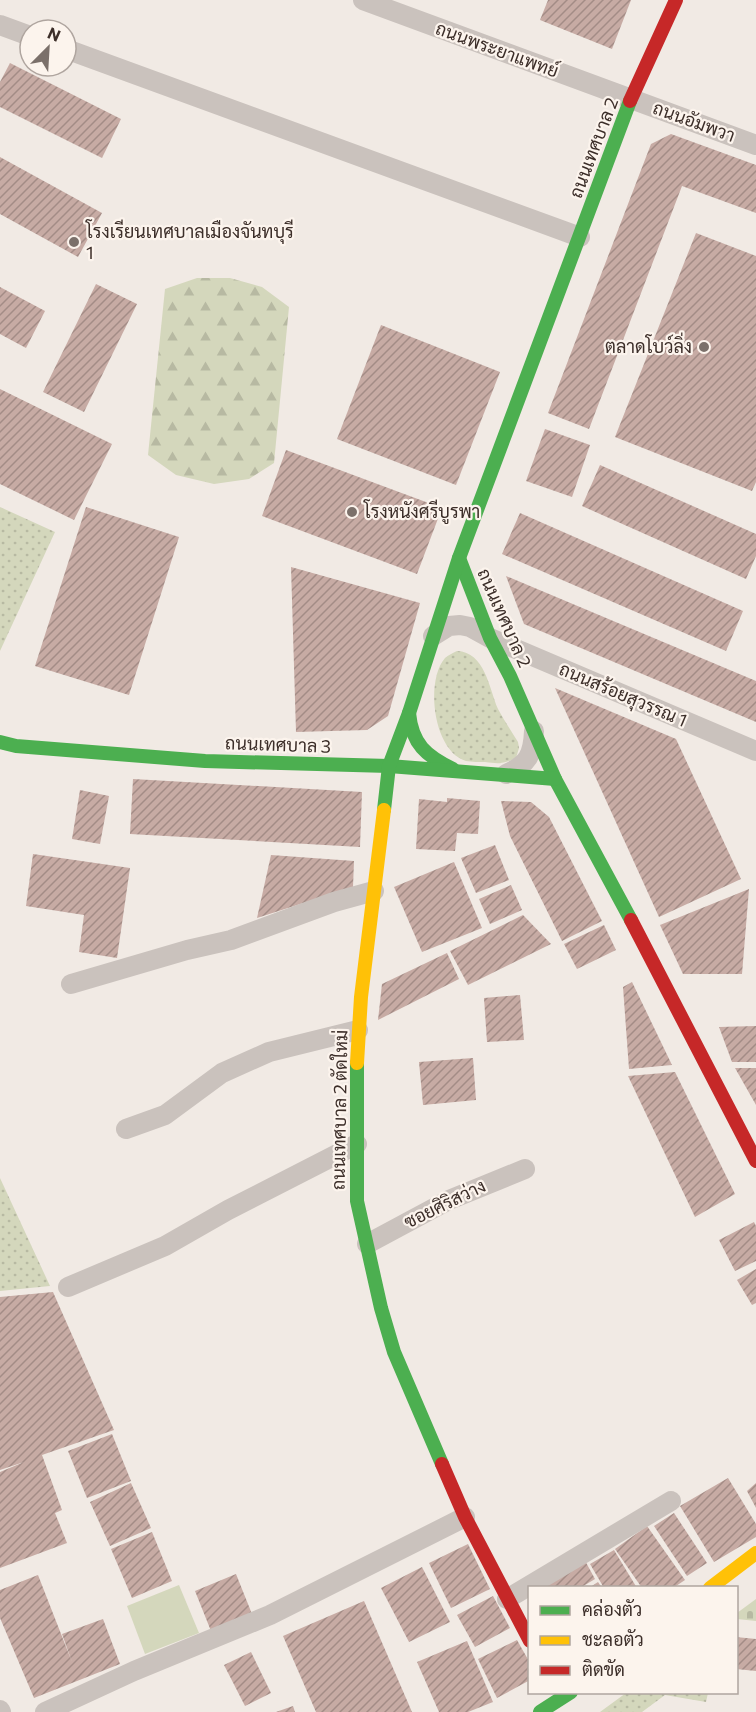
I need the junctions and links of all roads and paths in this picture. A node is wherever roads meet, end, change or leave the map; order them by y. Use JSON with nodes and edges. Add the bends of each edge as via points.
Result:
{"nodes":[{"id":1,"x":363,"y":0,"type":"edge"},
{"id":2,"x":675,"y":0,"type":"edge"},
{"id":3,"x":0,"y":25,"type":"edge"},
{"id":4,"x":18,"y":32,"type":"edge"},
{"id":5,"x":78,"y":53,"type":"edge"},
{"id":6,"x":631,"y":99,"type":"junction"},
{"id":7,"x":756,"y":145,"type":"edge"},
{"id":8,"x":580,"y":237,"type":"junction"},
{"id":9,"x":459,"y":558,"type":"junction"},
{"id":10,"x":433,"y":636,"type":"junction"},
{"id":11,"x":490,"y":638,"type":"junction"},
{"id":12,"x":409,"y":713,"type":"junction"},
{"id":13,"x":534,"y":731,"type":"junction"},
{"id":14,"x":0,"y":742,"type":"edge"},
{"id":15,"x":756,"y":751,"type":"edge"},
{"id":16,"x":388,"y":766,"type":"junction"},
{"id":17,"x":459,"y":772,"type":"junction"},
{"id":18,"x":506,"y":774,"type":"junction"},
{"id":19,"x":555,"y":778,"type":"junction"},
{"id":20,"x":374,"y":891,"type":"junction"},
{"id":21,"x":71,"y":984,"type":"dead end"},
{"id":22,"x":358,"y":1030,"type":"junction"},
{"id":23,"x":126,"y":1129,"type":"dead end"},
{"id":24,"x":357,"y":1144,"type":"junction"},
{"id":25,"x":756,"y":1161,"type":"edge"},
{"id":26,"x":525,"y":1169,"type":"dead end"},
{"id":27,"x":367,"y":1244,"type":"junction"},
{"id":28,"x":68,"y":1287,"type":"dead end"},
{"id":29,"x":671,"y":1501,"type":"dead end"},
{"id":30,"x":465,"y":1517,"type":"junction"},
{"id":31,"x":756,"y":1553,"type":"edge"},
{"id":32,"x":528,"y":1586,"type":"edge"},
{"id":33,"x":529,"y":1586,"type":"edge"},
{"id":34,"x":711,"y":1586,"type":"edge"},
{"id":35,"x":507,"y":1599,"type":"junction"},
{"id":36,"x":528,"y":1637,"type":"edge"},
{"id":37,"x":562,"y":1695,"type":"edge"},
{"id":38,"x":45,"y":1712,"type":"edge"},
{"id":39,"x":540,"y":1712,"type":"edge"}],
"edges":[{"from":1,"to":6,"type":"street","name":"ถนนพระยาแพทย์"},
{"from":2,"to":6,"type":"street","name":"ถนนเทศบาล 2"},
{"from":3,"to":4,"type":"street"},
{"from":5,"to":8,"type":"street"},
{"from":6,"to":7,"type":"street","name":"ถนนอัมพวา"},
{"from":6,"to":8,"type":"street","name":"ถนนเทศบาล 2"},
{"from":8,"to":9,"type":"street","name":"ถนนเทศบาล 2"},
{"from":9,"to":10,"type":"street","name":"ถนนเทศบาล 2 ตัดใหม่"},
{"from":9,"to":11,"type":"street","name":"ถนนเทศบาล 2"},
{"from":10,"to":11,"type":"street","via":[[449,626],[460,625]]},
{"from":10,"to":12,"type":"street","name":"ถนนเทศบาล 2 ตัดใหม่"},
{"from":11,"to":13,"type":"street","name":"ถนนเทศบาล 2"},
{"from":11,"to":15,"type":"street","name":"ถนนสร้อยสุวรรณ 1"},
{"from":12,"to":16,"type":"street","name":"ถนนเทศบาล 2 ตัดใหม่"},
{"from":12,"to":17,"type":"street","via":[[410,729],[419,746],[433,759]]},
{"from":13,"to":18,"type":"street","via":[[534,748],[529,758]]},
{"from":13,"to":19,"type":"street","name":"ถนนเทศบาล 2"},
{"from":14,"to":16,"type":"street","name":"ถนนเทศบาล 3","via":[[205,761]]},
{"from":16,"to":17,"type":"street","name":"ถนนเทศบาล 3"},
{"from":16,"to":20,"type":"street","name":"ถนนเทศบาล 2 ตัดใหม่"},
{"from":17,"to":18,"type":"street","name":"ถนนเทศบาล 3"},
{"from":18,"to":19,"type":"street","name":"ถนนเทศบาล 3"},
{"from":19,"to":25,"type":"street","name":"ถนนเทศบาล 2"},
{"from":20,"to":21,"type":"street","via":[[231,940]]},
{"from":20,"to":22,"type":"street","name":"ถนนเทศบาล 2 ตัดใหม่"},
{"from":22,"to":23,"type":"street","via":[[269,1052],[222,1073],[165,1115]]},
{"from":22,"to":24,"type":"street","name":"ถนนเทศบาล 2 ตัดใหม่"},
{"from":24,"to":27,"type":"street","name":"ถนนเทศบาล 2 ตัดใหม่","via":[[357,1201]]},
{"from":24,"to":28,"type":"street","via":[[165,1246]]},
{"from":26,"to":27,"type":"street","name":"ซอยศิริสว่าง","via":[[449,1200]]},
{"from":27,"to":30,"type":"street","name":"ถนนเทศบาล 2 ตัดใหม่","via":[[394,1352]]},
{"from":29,"to":33,"type":"street"},
{"from":30,"to":35,"type":"street","name":"ถนนเทศบาล 2 ตัดใหม่"},
{"from":30,"to":38,"type":"street","via":[[270,1615]]},
{"from":31,"to":34,"type":"street"},
{"from":32,"to":35,"type":"street"},
{"from":35,"to":36,"type":"street","name":"ถนนเทศบาล 2 ตัดใหม่"},
{"from":37,"to":39,"type":"street"}]}
